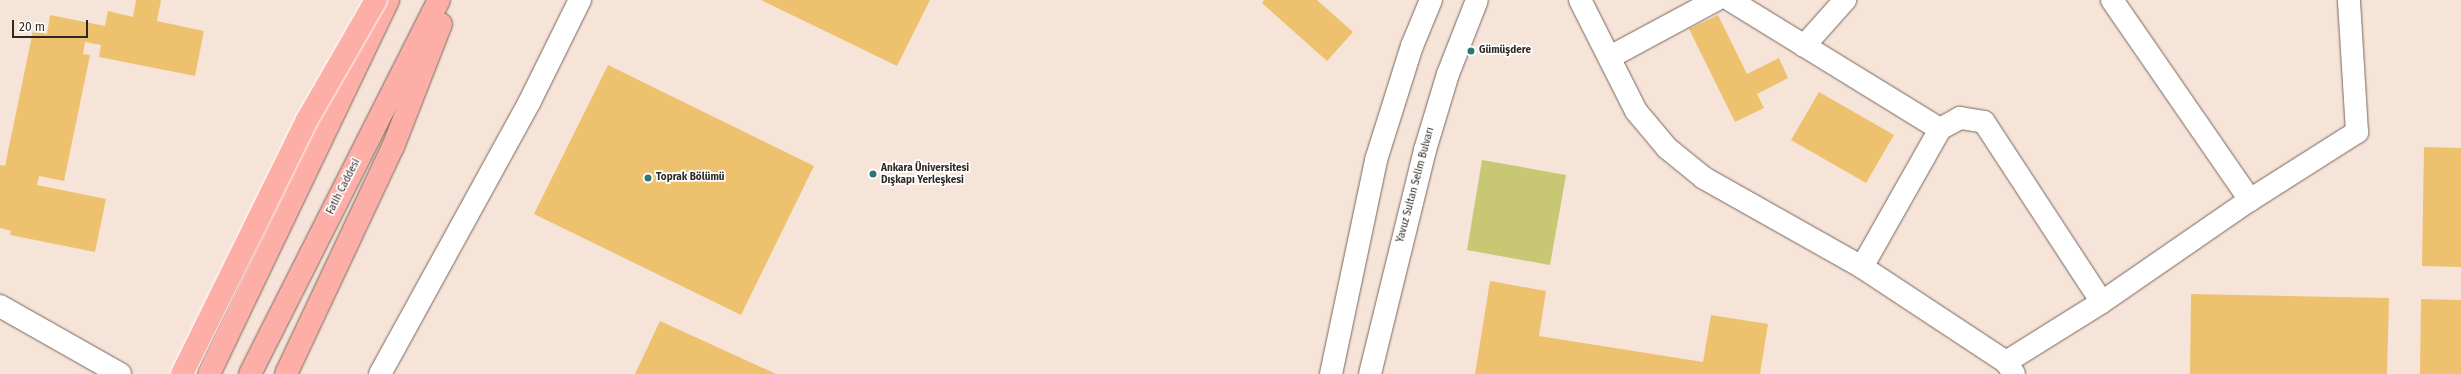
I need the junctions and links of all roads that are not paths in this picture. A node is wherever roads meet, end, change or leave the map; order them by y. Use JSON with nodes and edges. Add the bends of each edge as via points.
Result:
{"nodes":[{"id":1,"x":376,"y":0,"type":"edge"},
{"id":2,"x":388,"y":0,"type":"edge"},
{"id":3,"x":439,"y":0,"type":"edge"},
{"id":4,"x":450,"y":0,"type":"edge"},
{"id":5,"x":580,"y":0,"type":"edge"},
{"id":6,"x":1430,"y":0,"type":"edge"},
{"id":7,"x":1477,"y":0,"type":"edge"},
{"id":8,"x":1716,"y":0,"type":"edge"},
{"id":9,"x":1730,"y":0,"type":"edge"},
{"id":10,"x":1845,"y":0,"type":"edge"},
{"id":11,"x":2112,"y":0,"type":"edge"},
{"id":12,"x":2349,"y":0,"type":"edge"},
{"id":13,"x":1579,"y":1,"type":"edge"},
{"id":14,"x":1804,"y":46,"type":"junction"},
{"id":15,"x":1610,"y":57,"type":"junction"},
{"id":16,"x":1940,"y":129,"type":"junction"},
{"id":17,"x":2250,"y":200,"type":"junction"},
{"id":18,"x":1862,"y":267,"type":"junction"},
{"id":19,"x":2102,"y":302,"type":"junction"},
{"id":20,"x":0,"y":306,"type":"edge"},
{"id":21,"x":2010,"y":368,"type":"edge"},
{"id":22,"x":120,"y":374,"type":"edge"},
{"id":23,"x":182,"y":374,"type":"edge"},
{"id":24,"x":209,"y":374,"type":"edge"},
{"id":25,"x":250,"y":374,"type":"edge"},
{"id":26,"x":286,"y":374,"type":"edge"},
{"id":27,"x":380,"y":374,"type":"edge"},
{"id":28,"x":1331,"y":374,"type":"edge"},
{"id":29,"x":1370,"y":374,"type":"edge"}],
"edges":[{"from":1,"to":23,"type":"main road","bridge":true,"via":[[307,120]]},
{"from":2,"to":24,"type":"main road"},
{"from":3,"to":25,"type":"main road","name":"Fatih Caddesi"},
{"from":4,"to":26,"type":"main road","via":[[392,147]]},
{"from":5,"to":27,"type":"street","via":[[530,100]]},
{"from":6,"to":28,"type":"street","via":[[1396,93],[1376,160]]},
{"from":7,"to":29,"type":"street","name":"Yavuz Sultan Selim Bulvarı","via":[[1448,74],[1429,134]]},
{"from":8,"to":15,"type":"street"},
{"from":9,"to":14,"type":"street"},
{"from":10,"to":14,"type":"street"},
{"from":11,"to":17,"type":"street"},
{"from":12,"to":17,"type":"street","via":[[2357,132]]},
{"from":13,"to":15,"type":"street"},
{"from":14,"to":16,"type":"street"},
{"from":15,"to":18,"type":"street","via":[[1636,110],[1666,148],[1704,178]]},
{"from":16,"to":18,"type":"street"},
{"from":16,"to":19,"type":"street","via":[[1960,118],[1984,122]]},
{"from":17,"to":19,"type":"street"},
{"from":18,"to":21,"type":"street"},
{"from":19,"to":21,"type":"street"},
{"from":20,"to":22,"type":"street"}]}
